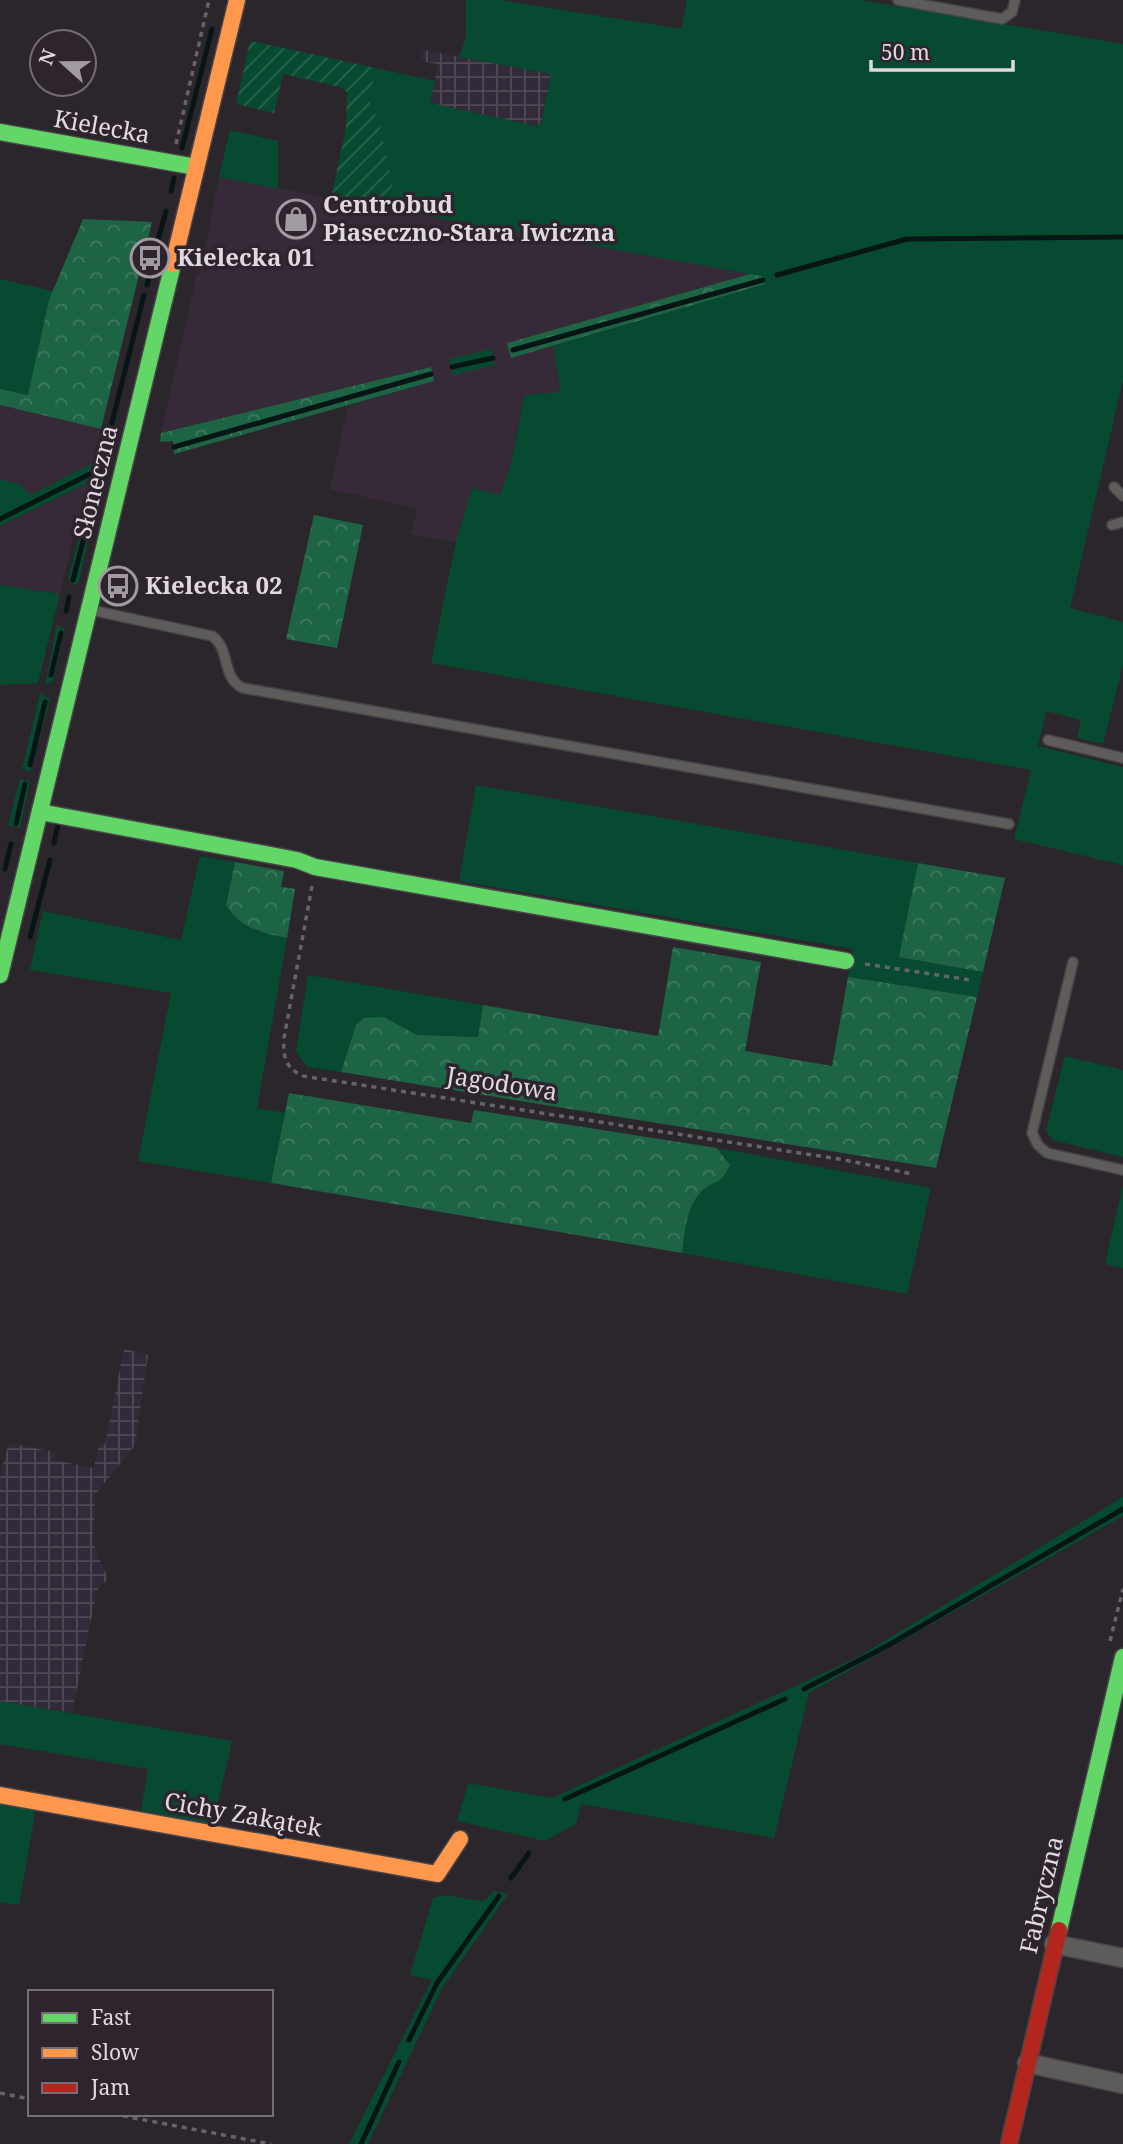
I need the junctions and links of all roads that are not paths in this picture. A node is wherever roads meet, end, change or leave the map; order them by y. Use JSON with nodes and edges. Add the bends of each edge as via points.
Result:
{"nodes":[{"id":1,"x":237,"y":0,"type":"edge"},
{"id":2,"x":898,"y":0,"type":"edge"},
{"id":3,"x":1015,"y":0,"type":"edge"},
{"id":4,"x":0,"y":132,"type":"edge"},
{"id":5,"x":196,"y":167,"type":"junction"},
{"id":6,"x":1114,"y":487,"type":"dead end"},
{"id":7,"x":1123,"y":496,"type":"edge"},
{"id":8,"x":1123,"y":522,"type":"edge"},
{"id":9,"x":1112,"y":525,"type":"dead end"},
{"id":10,"x":89,"y":609,"type":"junction"},
{"id":11,"x":1048,"y":740,"type":"dead end"},
{"id":12,"x":1123,"y":758,"type":"edge"},
{"id":13,"x":40,"y":812,"type":"junction"},
{"id":14,"x":1009,"y":824,"type":"dead end"},
{"id":15,"x":846,"y":961,"type":"road end"},
{"id":16,"x":1073,"y":962,"type":"dead end"},
{"id":17,"x":0,"y":975,"type":"edge"},
{"id":18,"x":1123,"y":1170,"type":"edge"},
{"id":19,"x":1123,"y":1657,"type":"edge"},
{"id":20,"x":1115,"y":1723,"type":"edge"},
{"id":21,"x":0,"y":1795,"type":"edge"},
{"id":22,"x":460,"y":1839,"type":"dead end"},
{"id":23,"x":1054,"y":1944,"type":"junction"},
{"id":24,"x":1123,"y":1958,"type":"edge"},
{"id":25,"x":1027,"y":2063,"type":"junction"},
{"id":26,"x":1123,"y":2084,"type":"edge"},
{"id":27,"x":1009,"y":2144,"type":"edge"}],
"edges":[{"from":1,"to":5,"type":"street","name":"Słoneczna"},
{"from":2,"to":3,"type":"lane","via":[[1002,19],[1012,12]]},
{"from":4,"to":5,"type":"street","name":"Kielecka"},
{"from":5,"to":10,"type":"street","name":"Słoneczna"},
{"from":6,"to":7,"type":"lane"},
{"from":8,"to":9,"type":"lane"},
{"from":10,"to":13,"type":"street","name":"Słoneczna"},
{"from":10,"to":14,"type":"lane","via":[[212,636],[222,645],[232,681],[243,688]]},
{"from":11,"to":12,"type":"lane"},
{"from":13,"to":15,"type":"street","via":[[315,867]]},
{"from":13,"to":17,"type":"street","name":"Słoneczna"},
{"from":16,"to":18,"type":"lane","via":[[1032,1133],[1047,1153]]},
{"from":19,"to":20,"type":"street","name":"Fabryczna"},
{"from":20,"to":23,"type":"street","name":"Fabryczna"},
{"from":21,"to":22,"type":"street","name":"Cichy Zakątek","via":[[437,1874]]},
{"from":23,"to":24,"type":"street"},
{"from":23,"to":25,"type":"street","name":"Fabryczna"},
{"from":25,"to":26,"type":"street"},
{"from":25,"to":27,"type":"street","name":"Fabryczna"}]}
